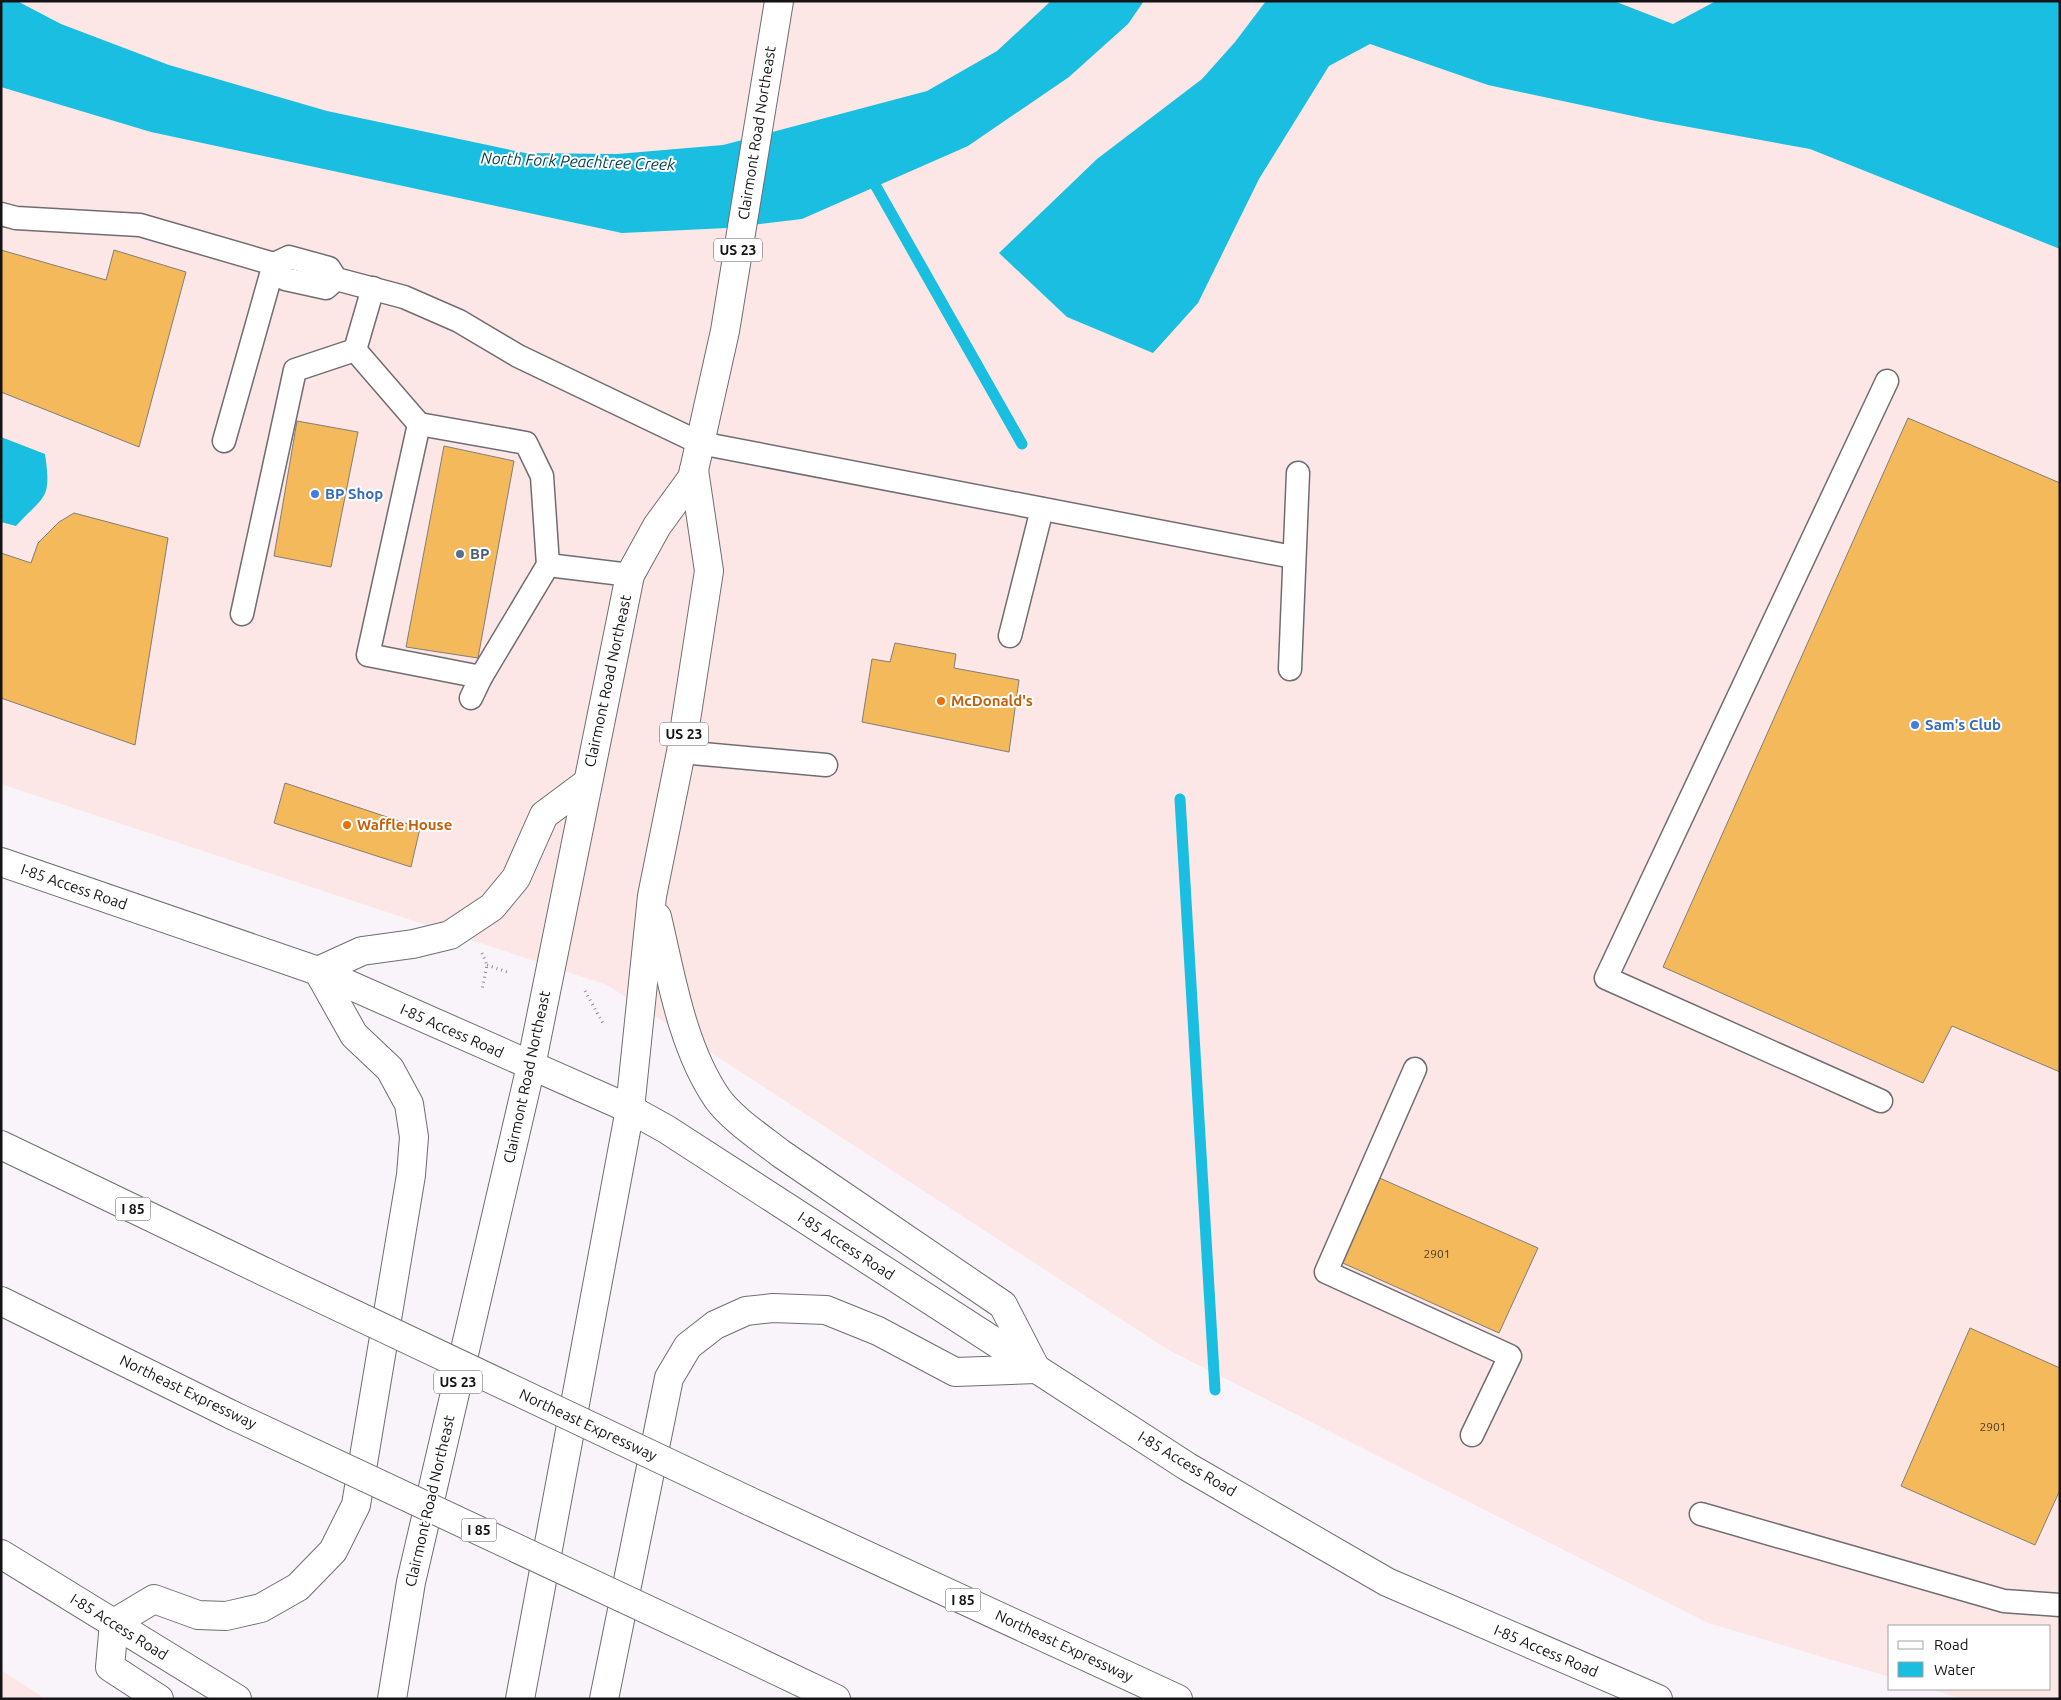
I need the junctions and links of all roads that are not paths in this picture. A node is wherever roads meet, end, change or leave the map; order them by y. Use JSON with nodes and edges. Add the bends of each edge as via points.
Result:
{"nodes":[{"id":1,"x":779,"y":1,"type":"edge"},
{"id":2,"x":1,"y":214,"type":"edge"},
{"id":3,"x":274,"y":264,"type":"junction"},
{"id":4,"x":374,"y":288,"type":"junction"},
{"id":5,"x":355,"y":350,"type":"junction"},
{"id":6,"x":1887,"y":381,"type":"dead end"},
{"id":7,"x":419,"y":424,"type":"junction"},
{"id":8,"x":224,"y":441,"type":"dead end"},
{"id":9,"x":700,"y":443,"type":"junction"},
{"id":10,"x":694,"y":470,"type":"junction"},
{"id":11,"x":1298,"y":473,"type":"dead end"},
{"id":12,"x":1042,"y":509,"type":"junction"},
{"id":13,"x":1294,"y":556,"type":"junction"},
{"id":14,"x":548,"y":564,"type":"junction"},
{"id":15,"x":630,"y":575,"type":"junction"},
{"id":16,"x":242,"y":614,"type":"dead end"},
{"id":17,"x":1010,"y":636,"type":"dead end"},
{"id":18,"x":1290,"y":669,"type":"dead end"},
{"id":19,"x":480,"y":678,"type":"junction"},
{"id":20,"x":471,"y":698,"type":"dead end"},
{"id":21,"x":681,"y":752,"type":"junction"},
{"id":22,"x":826,"y":765,"type":"dead end"},
{"id":23,"x":587,"y":783,"type":"junction"},
{"id":24,"x":1,"y":862,"type":"edge"},
{"id":25,"x":652,"y":896,"type":"junction"},
{"id":26,"x":318,"y":971,"type":"junction"},
{"id":27,"x":531,"y":1066,"type":"junction"},
{"id":28,"x":1415,"y":1069,"type":"dead end"},
{"id":29,"x":1881,"y":1101,"type":"dead end"},
{"id":30,"x":630,"y":1109,"type":"junction"},
{"id":31,"x":1,"y":1145,"type":"edge"},
{"id":32,"x":1,"y":1302,"type":"edge"},
{"id":33,"x":1036,"y":1369,"type":"junction"},
{"id":34,"x":1472,"y":1435,"type":"dead end"},
{"id":35,"x":1701,"y":1514,"type":"dead end"},
{"id":36,"x":1,"y":1554,"type":"edge"},
{"id":37,"x":2060,"y":1605,"type":"edge"},
{"id":38,"x":114,"y":1623,"type":"junction"},
{"id":39,"x":159,"y":1699,"type":"edge"},
{"id":40,"x":237,"y":1699,"type":"edge"},
{"id":41,"x":392,"y":1699,"type":"edge"},
{"id":42,"x":520,"y":1699,"type":"edge"},
{"id":43,"x":604,"y":1699,"type":"edge"},
{"id":44,"x":836,"y":1699,"type":"edge"},
{"id":45,"x":1178,"y":1699,"type":"edge"},
{"id":46,"x":1658,"y":1699,"type":"edge"}],
"edges":[{"from":1,"to":9,"type":"main road","name":"Clairmont Road Northeast","number":"US 23","via":[[725,330]]},
{"from":2,"to":3,"type":"lane","via":[[16,218],[140,225]]},
{"from":3,"to":4,"type":"lane","via":[[288,257],[329,268],[336,279]]},
{"from":3,"to":8,"type":"lane"},
{"from":4,"to":5,"type":"lane"},
{"from":4,"to":9,"type":"lane","via":[[404,296],[459,321],[518,356]]},
{"from":5,"to":7,"type":"lane"},
{"from":5,"to":16,"type":"lane","via":[[295,370]]},
{"from":6,"to":29,"type":"lane","via":[[1606,978]]},
{"from":7,"to":14,"type":"lane","via":[[526,443],[542,476]]},
{"from":7,"to":19,"type":"lane","via":[[368,655]]},
{"from":9,"to":10,"type":"main road","name":"Clairmont Road Northeast","number":"US 23"},
{"from":9,"to":12,"type":"lane"},
{"from":10,"to":15,"type":"main road","name":"Clairmont Road Northeast","number":"US 23"},
{"from":10,"to":21,"type":"main road","name":"Clairmont Road Northeast","number":"US 23","via":[[709,571]]},
{"from":11,"to":13,"type":"lane"},
{"from":12,"to":13,"type":"lane"},
{"from":12,"to":17,"type":"lane"},
{"from":13,"to":18,"type":"lane"},
{"from":14,"to":15,"type":"lane"},
{"from":14,"to":19,"type":"lane"},
{"from":15,"to":23,"type":"main road","name":"Clairmont Road Northeast","number":"US 23"},
{"from":19,"to":20,"type":"lane"},
{"from":21,"to":22,"type":"lane"},
{"from":21,"to":25,"type":"main road","name":"Clairmont Road Northeast","number":"US 23"},
{"from":23,"to":26,"type":"main road","via":[[544,815],[516,878],[492,907],[450,934],[413,944],[362,951]]},
{"from":23,"to":27,"type":"main road","name":"Clairmont Road Northeast","number":"US 23"},
{"from":24,"to":26,"type":"main road","name":"I-85 Access Road"},
{"from":25,"to":30,"type":"main road","name":"Clairmont Road Northeast","number":"US 23"},
{"from":25,"to":33,"type":"main road","via":[[682,1019],[701,1071],[718,1099],[752,1132],[780,1153],[1002,1304]]},
{"from":26,"to":27,"type":"main road","name":"I-85 Access Road"},
{"from":26,"to":38,"type":"main road","via":[[354,1035],[390,1068],[409,1104],[414,1137],[411,1175],[356,1505],[333,1551],[298,1587],[261,1608],[226,1616],[198,1616],[154,1599]]},
{"from":27,"to":30,"type":"main road","name":"I-85 Access Road"},
{"from":27,"to":41,"type":"main road","name":"Clairmont Road Northeast","number":"US 23","via":[[411,1582]]},
{"from":28,"to":34,"type":"lane","via":[[1326,1272],[1510,1356]]},
{"from":30,"to":33,"type":"main road","name":"I-85 Access Road","via":[[674,1134]]},
{"from":30,"to":42,"type":"main road","name":"Clairmont Road Northeast","number":"US 23"},
{"from":31,"to":45,"type":"main road","name":"Northeast Expressway","number":"I 85","bridge":true,"via":[[749,1501]]},
{"from":32,"to":44,"type":"main road","name":"Northeast Expressway","number":"I 85","bridge":true},
{"from":33,"to":43,"type":"main road","via":[[955,1372],[878,1331],[826,1310],[773,1308],[746,1311],[715,1325],[688,1346],[669,1378]]},
{"from":33,"to":46,"type":"main road","name":"I-85 Access Road","via":[[1188,1466],[1387,1582]]},
{"from":35,"to":37,"type":"lane","via":[[2004,1601]]},
{"from":36,"to":38,"type":"main road","name":"I-85 Access Road"},
{"from":38,"to":39,"type":"main road","via":[[110,1667]]},
{"from":38,"to":40,"type":"main road","name":"I-85 Access Road"}]}
